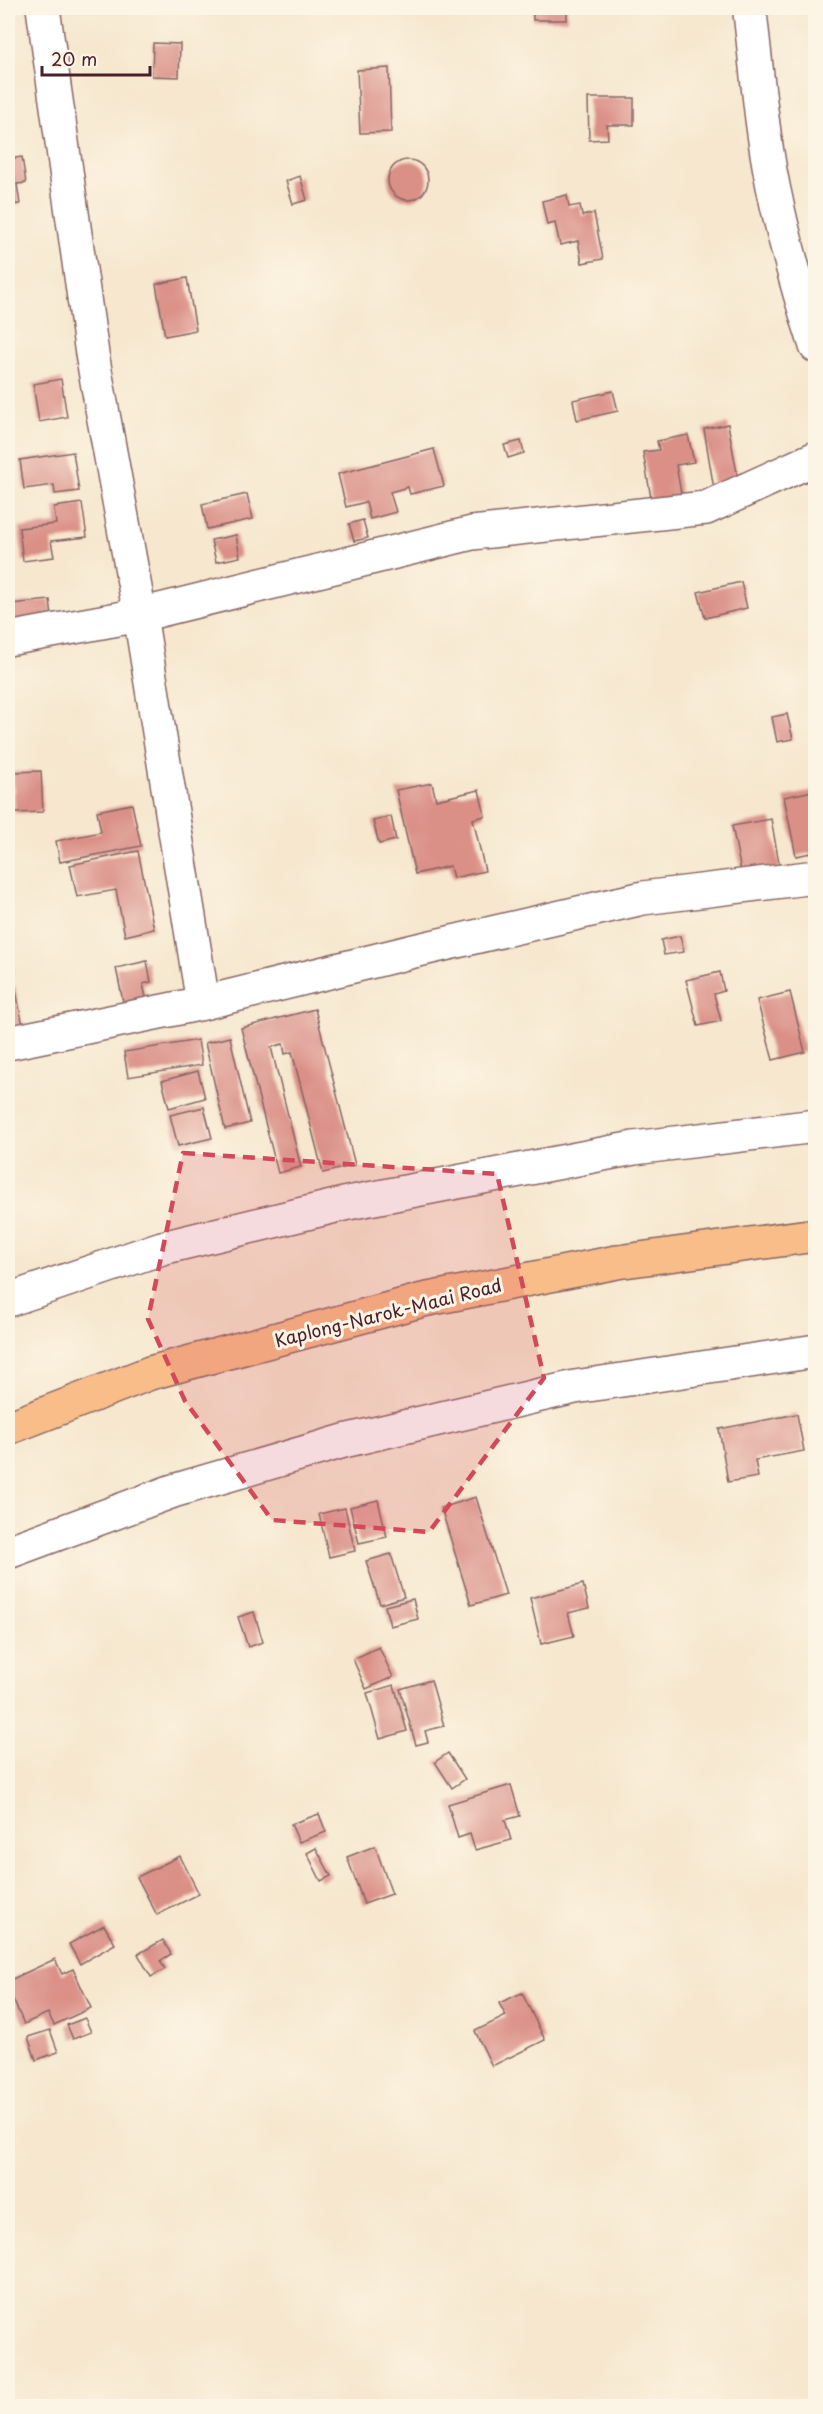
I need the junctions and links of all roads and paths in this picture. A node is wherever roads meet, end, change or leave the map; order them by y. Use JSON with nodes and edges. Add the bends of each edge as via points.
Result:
{"nodes":[{"id":1,"x":43,"y":8,"type":"edge"},
{"id":2,"x":750,"y":13,"type":"dead end"},
{"id":3,"x":816,"y":346,"type":"edge"},
{"id":4,"x":816,"y":458,"type":"edge"},
{"id":5,"x":140,"y":615,"type":"junction"},
{"id":6,"x":8,"y":639,"type":"edge"},
{"id":7,"x":816,"y":877,"type":"edge"},
{"id":8,"x":203,"y":1003,"type":"junction"},
{"id":9,"x":8,"y":1042,"type":"edge"},
{"id":10,"x":816,"y":1126,"type":"edge"},
{"id":11,"x":816,"y":1235,"type":"edge"},
{"id":12,"x":8,"y":1300,"type":"edge"},
{"id":13,"x":816,"y":1351,"type":"edge"},
{"id":14,"x":8,"y":1428,"type":"edge"},
{"id":15,"x":8,"y":1552,"type":"edge"}],
"edges":[{"from":1,"to":5,"type":"street","via":[[92,354]]},
{"from":2,"to":3,"type":"street","via":[[773,185]]},
{"from":4,"to":5,"type":"street","via":[[706,508],[472,533]]},
{"from":5,"to":6,"type":"street"},
{"from":5,"to":8,"type":"street"},
{"from":7,"to":8,"type":"street","via":[[643,898]]},
{"from":8,"to":9,"type":"street"},
{"from":10,"to":12,"type":"street","via":[[634,1148],[348,1203],[162,1248]]},
{"from":11,"to":14,"type":"highway","name":"Kaplong-Narok-Maai Road","via":[[617,1262],[423,1300],[150,1373]]},
{"from":13,"to":15,"type":"street","via":[[575,1387],[344,1441],[173,1491]]}]}
